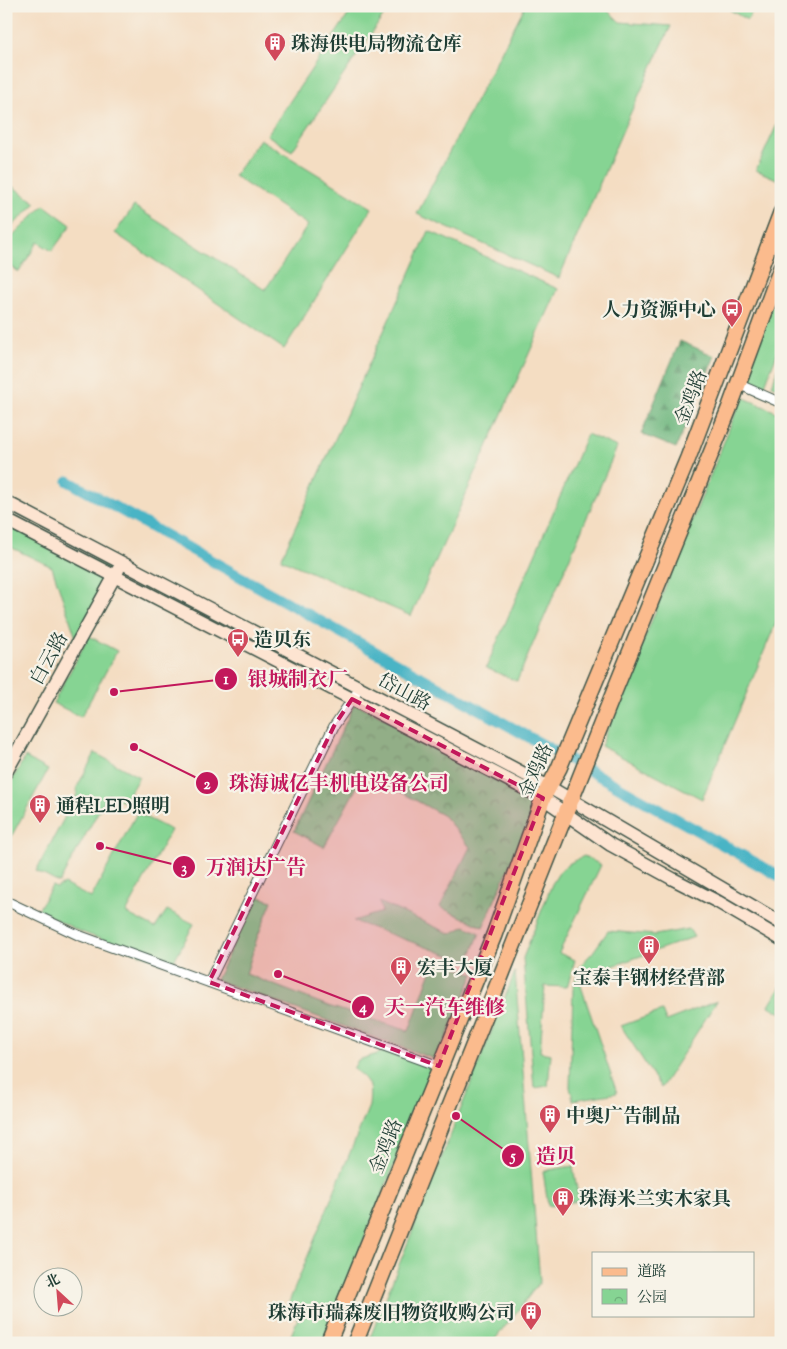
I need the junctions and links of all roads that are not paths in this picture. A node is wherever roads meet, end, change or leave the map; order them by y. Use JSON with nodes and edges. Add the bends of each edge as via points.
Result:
{"nodes":[{"id":1,"x":781,"y":213,"type":"edge"},
{"id":2,"x":781,"y":268,"type":"edge"},
{"id":3,"x":738,"y":384,"type":"junction"},
{"id":4,"x":781,"y":403,"type":"edge"},
{"id":5,"x":6,"y":502,"type":"edge"},
{"id":6,"x":6,"y":520,"type":"edge"},
{"id":7,"x":122,"y":563,"type":"junction"},
{"id":8,"x":115,"y":576,"type":"junction"},
{"id":9,"x":360,"y":688,"type":"junction"},
{"id":10,"x":352,"y":699,"type":"junction"},
{"id":11,"x":6,"y":772,"type":"edge"},
{"id":12,"x":546,"y":792,"type":"junction"},
{"id":13,"x":568,"y":807,"type":"junction"},
{"id":14,"x":6,"y":901,"type":"edge"},
{"id":15,"x":781,"y":923,"type":"edge"},
{"id":16,"x":781,"y":939,"type":"edge"},
{"id":17,"x":209,"y":982,"type":"junction"},
{"id":18,"x":440,"y":1066,"type":"junction"},
{"id":19,"x":328,"y":1343,"type":"edge"},
{"id":20,"x":355,"y":1343,"type":"edge"}],
"edges":[{"from":1,"to":12,"type":"main road","name":"金鸡路","via":[[688,458],[559,768]]},
{"from":2,"to":3,"type":"main road"},
{"from":3,"to":4,"type":"street"},
{"from":3,"to":13,"type":"main road"},
{"from":5,"to":7,"type":"street","name":"岱山路"},
{"from":6,"to":8,"type":"street","name":"岱山路"},
{"from":7,"to":8,"type":"street","name":"白云路"},
{"from":7,"to":9,"type":"street","name":"岱山路"},
{"from":8,"to":10,"type":"street","name":"岱山路"},
{"from":8,"to":11,"type":"street","name":"白云路"},
{"from":9,"to":10,"type":"street"},
{"from":9,"to":12,"type":"street","name":"岱山路"},
{"from":10,"to":12,"type":"street","name":"岱山路"},
{"from":10,"to":17,"type":"street","via":[[334,726]]},
{"from":12,"to":13,"type":"street","name":"岱山路"},
{"from":12,"to":18,"type":"main road","name":"金鸡路","via":[[494,935]]},
{"from":13,"to":15,"type":"street","name":"岱山路"},
{"from":13,"to":16,"type":"street","name":"岱山路","via":[[611,844]]},
{"from":13,"to":20,"type":"main road"},
{"from":14,"to":17,"type":"street","via":[[78,935]]},
{"from":17,"to":18,"type":"street"},
{"from":18,"to":19,"type":"main road","name":"金鸡路"}]}
